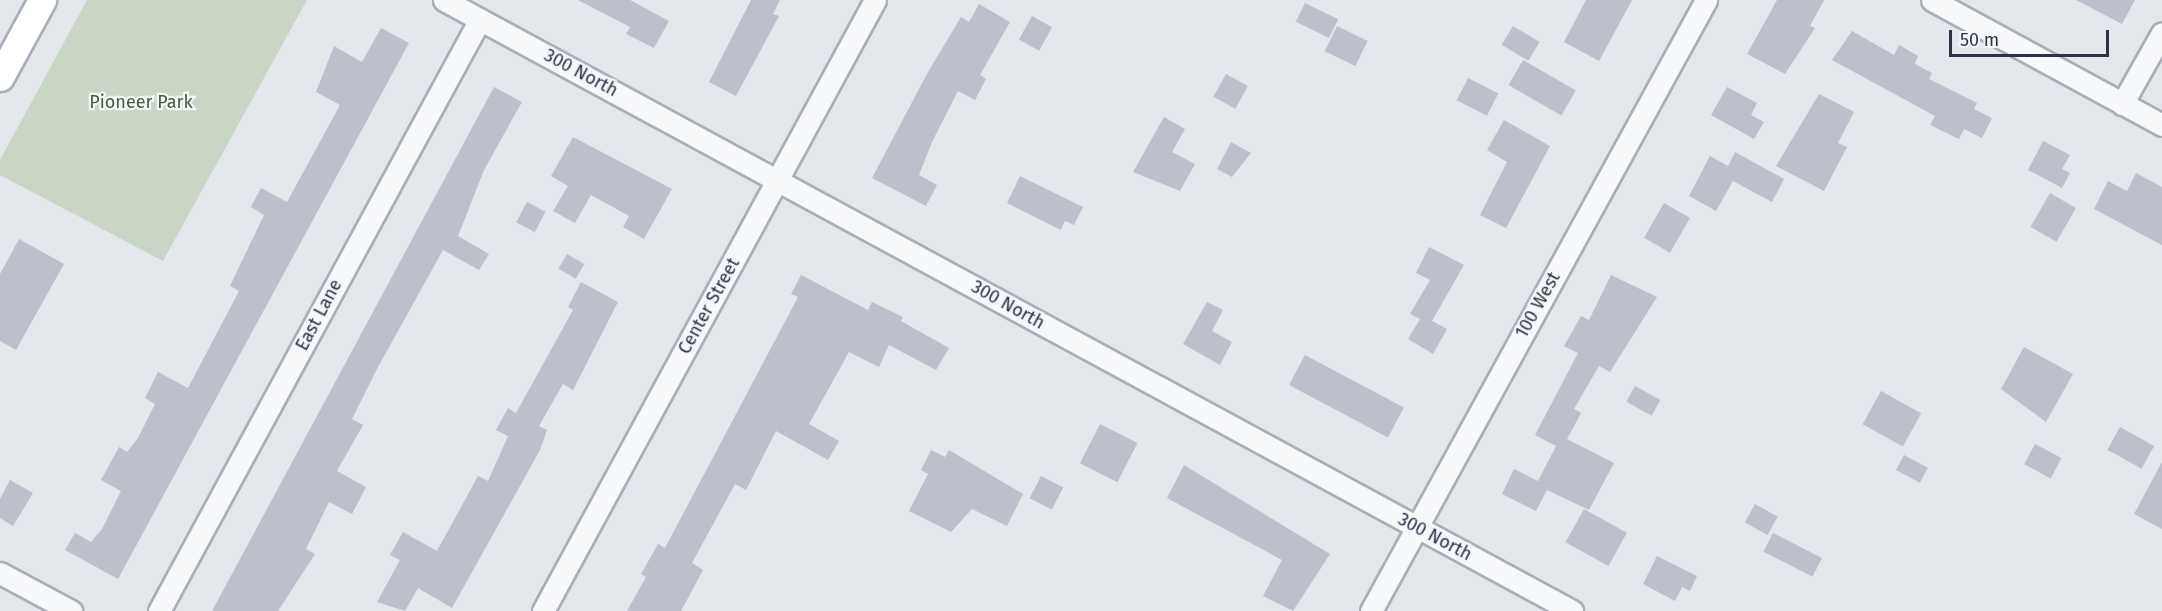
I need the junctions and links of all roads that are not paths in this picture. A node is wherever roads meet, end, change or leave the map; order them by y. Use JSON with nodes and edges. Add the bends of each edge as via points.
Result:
{"nodes":[{"id":1,"x":42,"y":0,"type":"edge"},
{"id":2,"x":444,"y":0,"type":"edge"},
{"id":3,"x":875,"y":0,"type":"edge"},
{"id":4,"x":1706,"y":0,"type":"edge"},
{"id":5,"x":1932,"y":0,"type":"edge"},
{"id":6,"x":480,"y":19,"type":"junction"},
{"id":7,"x":2162,"y":33,"type":"edge"},
{"id":8,"x":0,"y":77,"type":"edge"},
{"id":9,"x":2122,"y":104,"type":"junction"},
{"id":10,"x":2162,"y":125,"type":"edge"},
{"id":11,"x":777,"y":179,"type":"junction"},
{"id":12,"x":1416,"y":526,"type":"junction"},
{"id":13,"x":0,"y":573,"type":"edge"},
{"id":14,"x":71,"y":611,"type":"edge"},
{"id":15,"x":159,"y":611,"type":"edge"},
{"id":16,"x":543,"y":611,"type":"edge"},
{"id":17,"x":1371,"y":611,"type":"edge"},
{"id":18,"x":1572,"y":611,"type":"edge"}],
"edges":[{"from":1,"to":8,"type":"main road"},
{"from":2,"to":6,"type":"street","name":"300 North"},
{"from":3,"to":11,"type":"street","name":"Center Street"},
{"from":4,"to":12,"type":"street","name":"100 West"},
{"from":5,"to":9,"type":"street"},
{"from":6,"to":11,"type":"street","name":"300 North"},
{"from":6,"to":15,"type":"street","name":"East Lane"},
{"from":7,"to":9,"type":"street"},
{"from":9,"to":10,"type":"street"},
{"from":11,"to":12,"type":"street","name":"300 North"},
{"from":11,"to":16,"type":"street","name":"Center Street"},
{"from":12,"to":17,"type":"street","name":"100 West"},
{"from":12,"to":18,"type":"street","name":"300 North"},
{"from":13,"to":14,"type":"street"}]}
